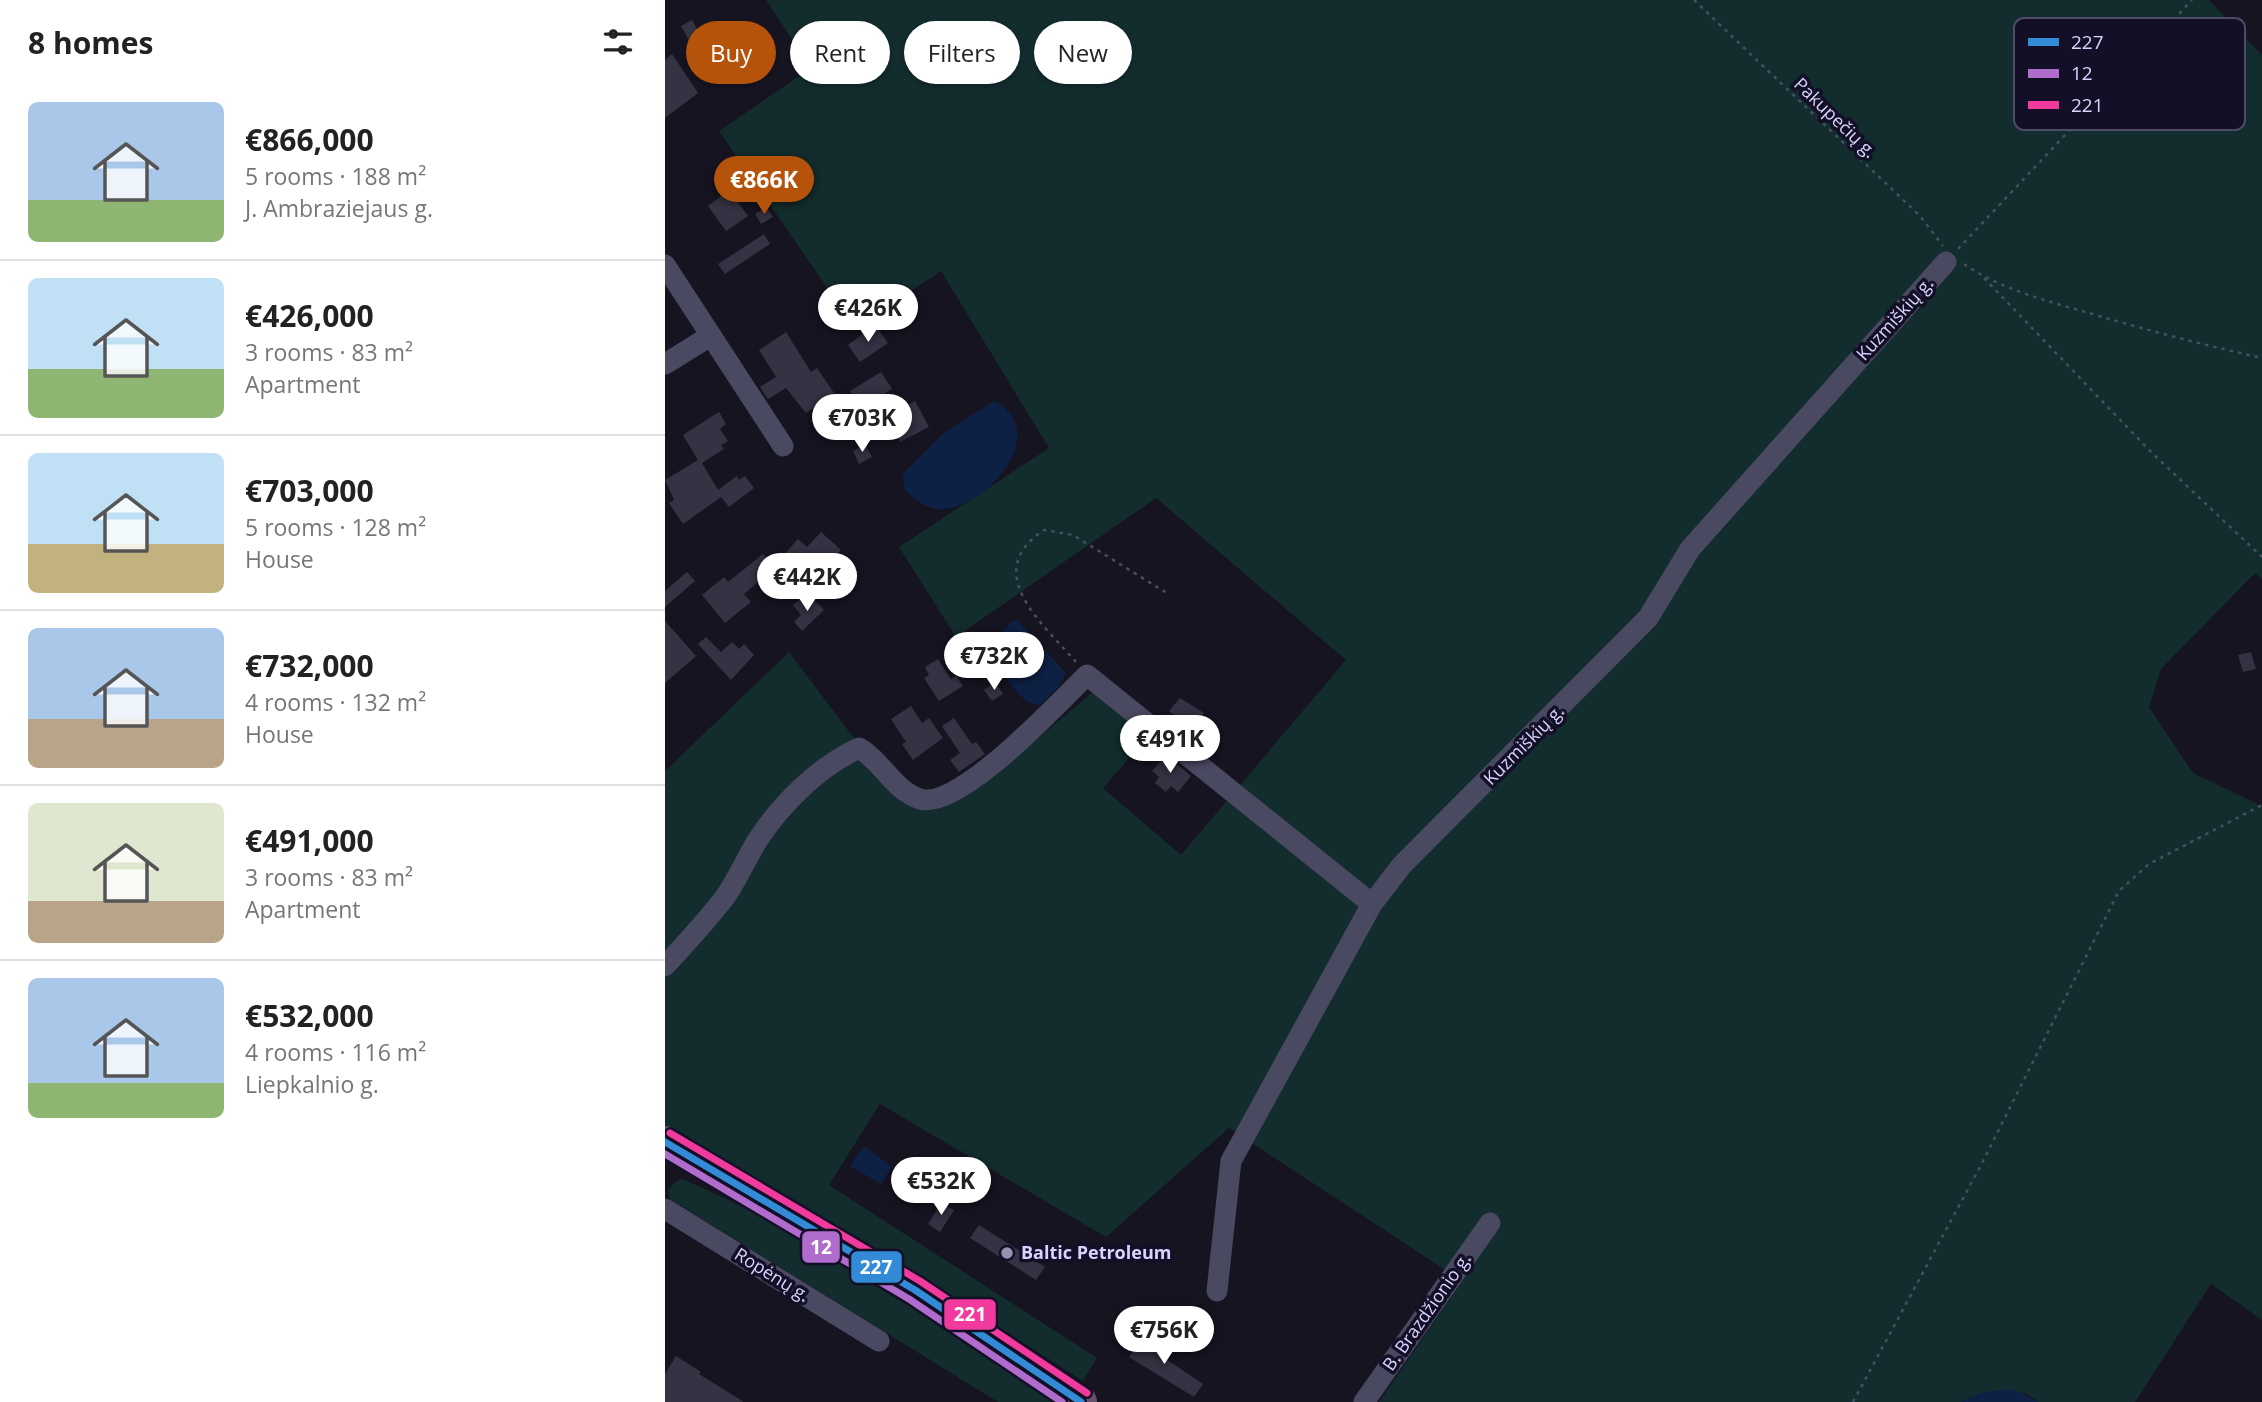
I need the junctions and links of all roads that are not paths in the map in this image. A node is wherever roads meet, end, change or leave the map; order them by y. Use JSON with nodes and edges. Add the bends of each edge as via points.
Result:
{"nodes":[{"id":1,"x":1947,"y":262,"type":"road end"},
{"id":2,"x":665,"y":265,"type":"edge"},
{"id":3,"x":710,"y":336,"type":"junction"},
{"id":4,"x":665,"y":364,"type":"edge"},
{"id":5,"x":783,"y":446,"type":"dead end"},
{"id":6,"x":1372,"y":904,"type":"junction"},
{"id":7,"x":665,"y":966,"type":"edge"},
{"id":8,"x":665,"y":1142,"type":"edge"},
{"id":9,"x":665,"y":1209,"type":"edge"},
{"id":10,"x":1490,"y":1223,"type":"dead end"},
{"id":11,"x":1217,"y":1292,"type":"dead end"},
{"id":12,"x":879,"y":1341,"type":"dead end"},
{"id":13,"x":1081,"y":1402,"type":"edge"},
{"id":14,"x":1364,"y":1402,"type":"edge"}],
"edges":[{"from":1,"to":6,"type":"street","name":"Kuzmiškių g.","via":[[1690,550],[1648,618],[1402,865]]},
{"from":2,"to":3,"type":"street"},
{"from":3,"to":4,"type":"street"},
{"from":3,"to":5,"type":"street"},
{"from":6,"to":7,"type":"street","via":[[1087,675],[986,770],[951,796],[921,800],[904,791],[859,748],[844,755],[779,812],[726,895]]},
{"from":6,"to":11,"type":"street","name":"Kuzmiškių g.","via":[[1231,1161]]},
{"from":8,"to":13,"type":"highway","via":[[915,1290]]},
{"from":9,"to":12,"type":"street","name":"Ropėnų g."},
{"from":10,"to":14,"type":"street","name":"B. Brazdžionio g."}]}
